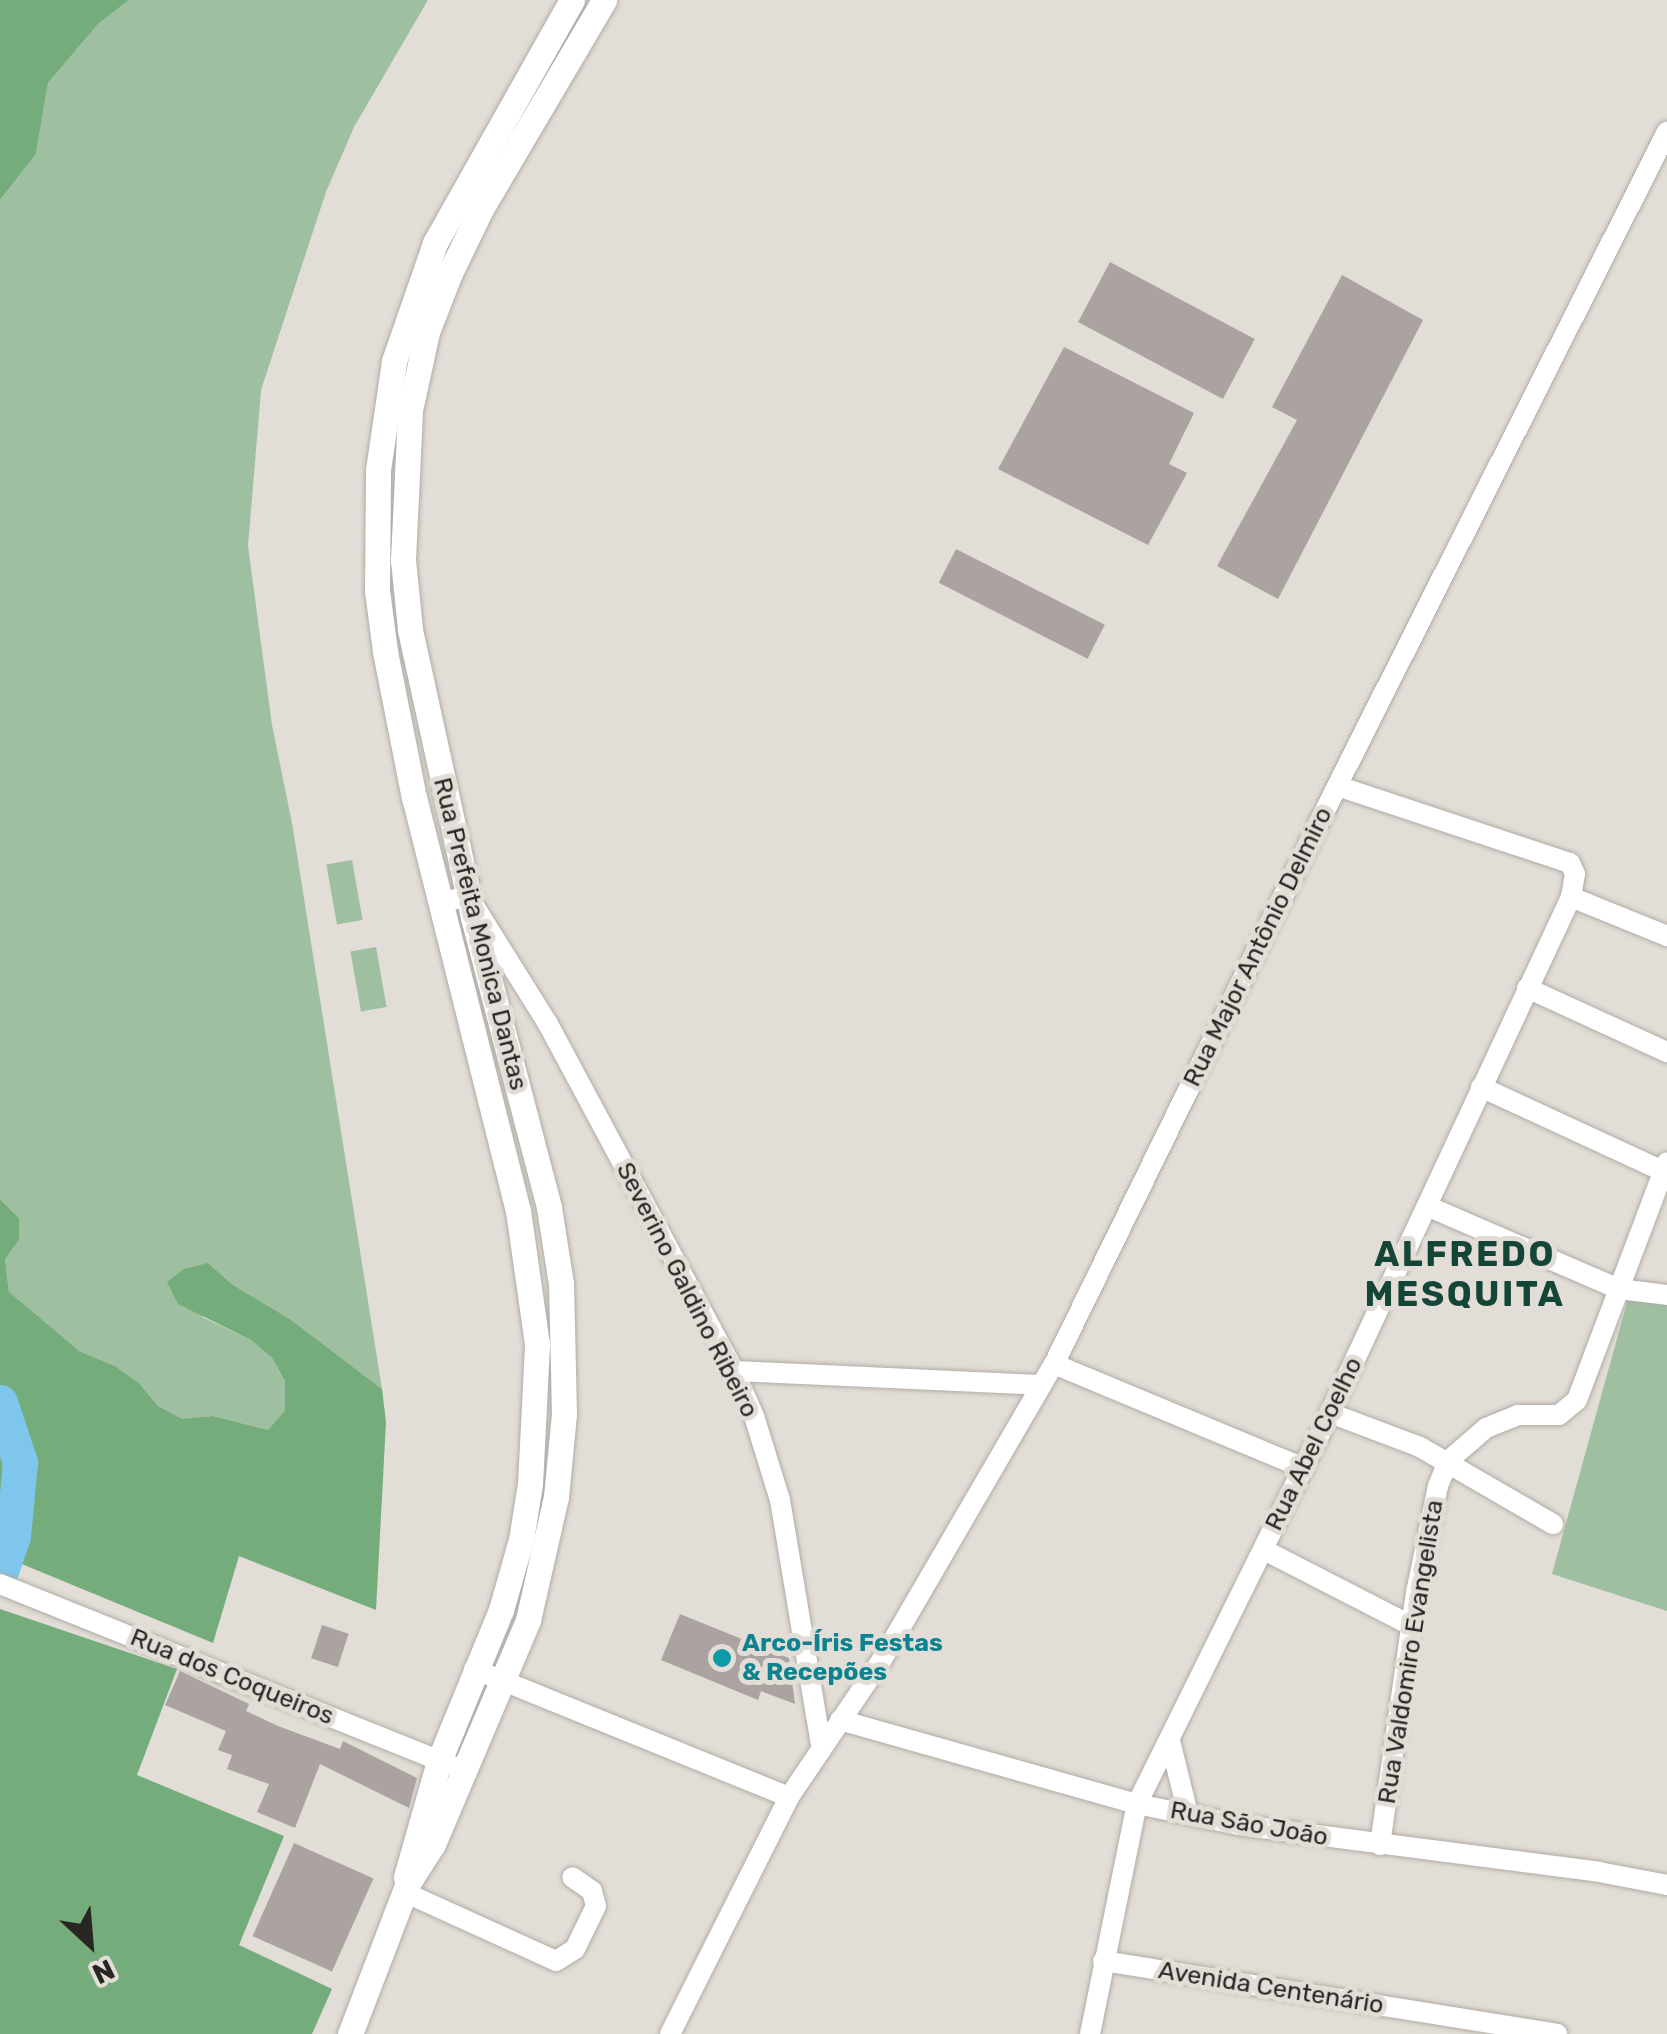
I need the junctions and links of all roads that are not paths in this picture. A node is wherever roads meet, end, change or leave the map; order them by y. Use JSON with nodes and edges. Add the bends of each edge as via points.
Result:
{"nodes":[{"id":1,"x":572,"y":0,"type":"edge"},
{"id":2,"x":604,"y":0,"type":"edge"},
{"id":3,"x":1667,"y":132,"type":"edge"},
{"id":4,"x":1337,"y":786,"type":"junction"},
{"id":5,"x":468,"y":896,"type":"junction"},
{"id":6,"x":1571,"y":897,"type":"junction"},
{"id":7,"x":441,"y":903,"type":"junction"},
{"id":8,"x":1667,"y":936,"type":"edge"},
{"id":9,"x":1527,"y":988,"type":"junction"},
{"id":10,"x":1667,"y":1052,"type":"edge"},
{"id":11,"x":1482,"y":1087,"type":"junction"},
{"id":12,"x":1665,"y":1166,"type":"edge"},
{"id":13,"x":1427,"y":1206,"type":"junction"},
{"id":14,"x":1619,"y":1289,"type":"junction"},
{"id":15,"x":1667,"y":1296,"type":"edge"},
{"id":16,"x":1054,"y":1364,"type":"junction"},
{"id":17,"x":734,"y":1372,"type":"junction"},
{"id":18,"x":1041,"y":1385,"type":"junction"},
{"id":19,"x":1330,"y":1413,"type":"junction"},
{"id":20,"x":1448,"y":1461,"type":"junction"},
{"id":21,"x":1304,"y":1468,"type":"junction"},
{"id":22,"x":1552,"y":1524,"type":"dead end"},
{"id":23,"x":1264,"y":1550,"type":"junction"},
{"id":24,"x":0,"y":1584,"type":"edge"},
{"id":25,"x":1412,"y":1626,"type":"junction"},
{"id":26,"x":474,"y":1669,"type":"junction"},
{"id":27,"x":501,"y":1680,"type":"junction"},
{"id":28,"x":840,"y":1720,"type":"junction"},
{"id":29,"x":1170,"y":1741,"type":"junction"},
{"id":30,"x":821,"y":1746,"type":"junction"},
{"id":31,"x":451,"y":1765,"type":"junction"},
{"id":32,"x":789,"y":1797,"type":"junction"},
{"id":33,"x":1137,"y":1804,"type":"junction"},
{"id":34,"x":1188,"y":1814,"type":"junction"},
{"id":35,"x":1380,"y":1845,"type":"junction"},
{"id":36,"x":572,"y":1877,"type":"dead end"},
{"id":37,"x":1667,"y":1886,"type":"edge"},
{"id":38,"x":406,"y":1888,"type":"junction"},
{"id":39,"x":1103,"y":1961,"type":"junction"},
{"id":40,"x":350,"y":2034,"type":"edge"},
{"id":41,"x":670,"y":2034,"type":"edge"},
{"id":42,"x":1090,"y":2034,"type":"edge"},
{"id":43,"x":1558,"y":2034,"type":"edge"}],
"edges":[{"from":1,"to":7,"type":"main road","name":"Rua Prefeita Monica Dantas","via":[[435,242],[402,333],[385,413],[377,590],[414,798]]},
{"from":2,"to":5,"type":"main road","name":"Rua Prefeita Monica Dantas","via":[[450,273],[427,332],[410,410],[403,560],[410,629]]},
{"from":3,"to":4,"type":"street","name":"Rua Major Antônio Delmiro"},
{"from":4,"to":6,"type":"street","name":"Rua Abel Coelho","via":[[1573,866]]},
{"from":4,"to":16,"type":"street","name":"Rua Major Antônio Delmiro"},
{"from":5,"to":7,"type":"street"},
{"from":5,"to":17,"type":"street","name":"Severino Galdino Ribeiro","via":[[548,1024]]},
{"from":5,"to":27,"type":"main road","name":"Rua Prefeita Monica Dantas","via":[[549,1207],[566,1345],[556,1497],[528,1620]]},
{"from":6,"to":8,"type":"street"},
{"from":6,"to":9,"type":"street","name":"Rua Abel Coelho"},
{"from":7,"to":26,"type":"main road","name":"Rua Prefeita Monica Dantas","via":[[518,1210],[537,1344],[521,1540],[502,1610]]},
{"from":9,"to":10,"type":"street"},
{"from":9,"to":11,"type":"street","name":"Rua Abel Coelho"},
{"from":11,"to":12,"type":"street"},
{"from":11,"to":13,"type":"street","name":"Rua Abel Coelho"},
{"from":12,"to":14,"type":"street"},
{"from":13,"to":14,"type":"street"},
{"from":13,"to":19,"type":"street","name":"Rua Abel Coelho"},
{"from":14,"to":15,"type":"street"},
{"from":14,"to":20,"type":"street","via":[[1570,1409],[1500,1420]]},
{"from":16,"to":18,"type":"street","name":"Rua Major Antônio Delmiro"},
{"from":16,"to":21,"type":"street"},
{"from":17,"to":18,"type":"street"},
{"from":17,"to":30,"type":"street","name":"Severino Galdino Ribeiro","via":[[780,1500]]},
{"from":18,"to":28,"type":"street","name":"Rua Major Antônio Delmiro"},
{"from":19,"to":20,"type":"street"},
{"from":19,"to":21,"type":"street","name":"Rua Abel Coelho"},
{"from":20,"to":22,"type":"street"},
{"from":20,"to":25,"type":"street","name":"Rua Valdomiro Evangelista","via":[[1429,1513]]},
{"from":21,"to":23,"type":"street","name":"Rua Abel Coelho"},
{"from":23,"to":25,"type":"street"},
{"from":23,"to":29,"type":"street","name":"Rua Abel Coelho"},
{"from":24,"to":31,"type":"street","name":"Rua dos Coqueiros"},
{"from":25,"to":35,"type":"street","name":"Rua Valdomiro Evangelista"},
{"from":26,"to":27,"type":"street"},
{"from":26,"to":31,"type":"main road","name":"Rua Prefeita Monica Dantas"},
{"from":27,"to":31,"type":"main road","name":"Rua Prefeita Monica Dantas"},
{"from":27,"to":32,"type":"street"},
{"from":28,"to":30,"type":"street","name":"Rua Major Antônio Delmiro"},
{"from":28,"to":33,"type":"street","name":"Rua São João"},
{"from":29,"to":33,"type":"street","name":"Rua Abel Coelho"},
{"from":29,"to":34,"type":"street"},
{"from":30,"to":32,"type":"street","name":"Rua Major Antônio Delmiro"},
{"from":31,"to":38,"type":"main road","name":"Rua Prefeita Monica Dantas","via":[[407,1864]]},
{"from":32,"to":41,"type":"street","name":"Rua Major Antônio Delmiro"},
{"from":33,"to":34,"type":"street","name":"Rua São João"},
{"from":33,"to":39,"type":"street","name":"Rua Abel Coelho"},
{"from":34,"to":35,"type":"street","name":"Rua São João"},
{"from":35,"to":37,"type":"street","name":"Rua São João"},
{"from":36,"to":38,"type":"street","via":[[592,1891],[596,1906],[574,1949],[556,1961]]},
{"from":38,"to":40,"type":"main road","name":"Rua Prefeita Monica Dantas"},
{"from":39,"to":42,"type":"street","name":"Rua Abel Coelho"},
{"from":39,"to":43,"type":"street","name":"Avenida Centenário"}]}
